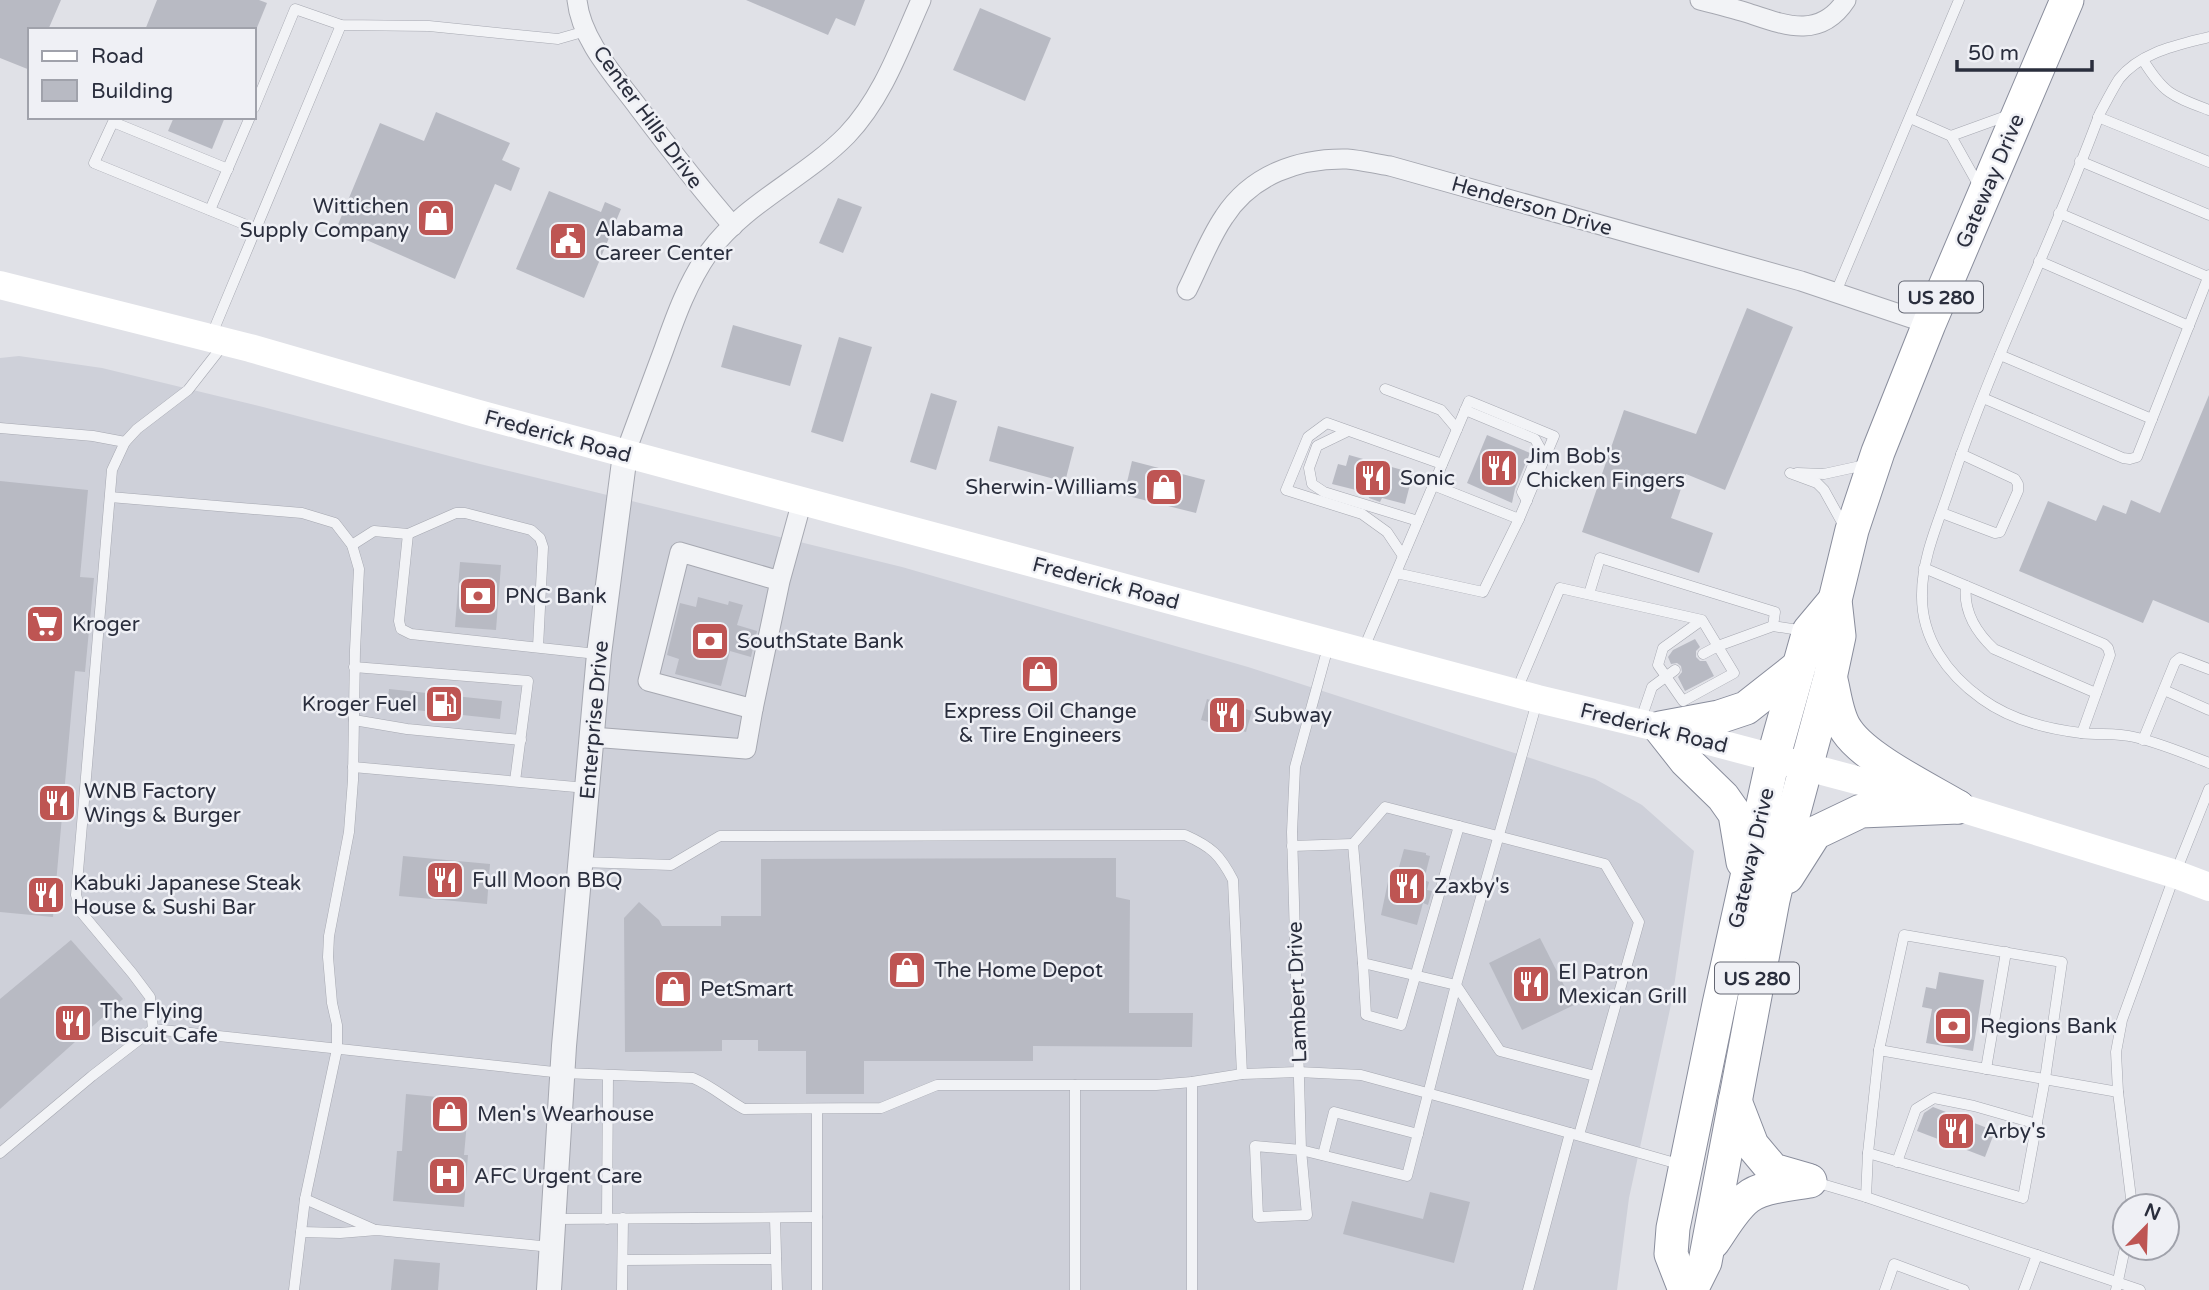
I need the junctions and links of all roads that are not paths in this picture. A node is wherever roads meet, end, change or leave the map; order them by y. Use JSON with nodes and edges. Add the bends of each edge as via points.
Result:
{"nodes":[{"id":1,"x":577,"y":0,"type":"edge"},
{"id":2,"x":921,"y":0,"type":"edge"},
{"id":3,"x":1700,"y":0,"type":"edge"},
{"id":4,"x":1846,"y":0,"type":"edge"},
{"id":5,"x":1959,"y":0,"type":"edge"},
{"id":6,"x":2067,"y":0,"type":"edge"},
{"id":7,"x":341,"y":25,"type":"junction"},
{"id":8,"x":586,"y":31,"type":"junction"},
{"id":9,"x":2209,"y":37,"type":"edge"},
{"id":10,"x":2143,"y":60,"type":"junction"},
{"id":11,"x":256,"y":103,"type":"edge"},
{"id":12,"x":2209,"y":110,"type":"edge"},
{"id":13,"x":2020,"y":111,"type":"junction"},
{"id":14,"x":2098,"y":117,"type":"junction"},
{"id":15,"x":1910,"y":118,"type":"junction"},
{"id":16,"x":249,"y":119,"type":"edge"},
{"id":17,"x":1951,"y":136,"type":"junction"},
{"id":18,"x":2080,"y":161,"type":"junction"},
{"id":19,"x":2209,"y":162,"type":"edge"},
{"id":20,"x":228,"y":169,"type":"junction"},
{"id":21,"x":1984,"y":195,"type":"junction"},
{"id":22,"x":210,"y":210,"type":"junction"},
{"id":23,"x":2059,"y":213,"type":"junction"},
{"id":24,"x":2209,"y":215,"type":"edge"},
{"id":25,"x":733,"y":226,"type":"junction"},
{"id":26,"x":256,"y":229,"type":"junction"},
{"id":27,"x":2039,"y":261,"type":"junction"},
{"id":28,"x":2209,"y":276,"type":"edge"},
{"id":29,"x":0,"y":285,"type":"edge"},
{"id":30,"x":1187,"y":290,"type":"dead end"},
{"id":31,"x":1836,"y":292,"type":"junction"},
{"id":32,"x":1929,"y":324,"type":"junction"},
{"id":33,"x":2189,"y":326,"type":"junction"},
{"id":34,"x":218,"y":340,"type":"junction"},
{"id":35,"x":2000,"y":355,"type":"junction"},
{"id":36,"x":1385,"y":389,"type":"dead end"},
{"id":37,"x":1983,"y":398,"type":"junction"},
{"id":38,"x":1467,"y":406,"type":"junction"},
{"id":39,"x":2152,"y":419,"type":"junction"},
{"id":40,"x":0,"y":428,"type":"edge"},
{"id":41,"x":1457,"y":429,"type":"junction"},
{"id":42,"x":1348,"y":431,"type":"junction"},
{"id":43,"x":125,"y":442,"type":"junction"},
{"id":44,"x":625,"y":454,"type":"junction"},
{"id":45,"x":1961,"y":454,"type":"junction"},
{"id":46,"x":1875,"y":463,"type":"junction"},
{"id":47,"x":1441,"y":464,"type":"junction"},
{"id":48,"x":1433,"y":485,"type":"junction"},
{"id":49,"x":110,"y":497,"type":"junction"},
{"id":50,"x":802,"y":501,"type":"junction"},
{"id":51,"x":1527,"y":502,"type":"junction"},
{"id":52,"x":1942,"y":513,"type":"junction"},
{"id":53,"x":1519,"y":519,"type":"junction"},
{"id":54,"x":1418,"y":521,"type":"junction"},
{"id":55,"x":408,"y":534,"type":"junction"},
{"id":56,"x":1850,"y":538,"type":"junction"},
{"id":57,"x":352,"y":545,"type":"junction"},
{"id":58,"x":1403,"y":556,"type":"junction"},
{"id":59,"x":1924,"y":568,"type":"junction"},
{"id":60,"x":1396,"y":573,"type":"junction"},
{"id":61,"x":780,"y":581,"type":"junction"},
{"id":62,"x":1966,"y":586,"type":"junction"},
{"id":63,"x":1589,"y":594,"type":"junction"},
{"id":64,"x":1835,"y":600,"type":"junction"},
{"id":65,"x":1702,"y":620,"type":"junction"},
{"id":66,"x":1773,"y":626,"type":"junction"},
{"id":67,"x":1809,"y":631,"type":"junction"},
{"id":68,"x":1329,"y":643,"type":"junction"},
{"id":69,"x":1718,"y":646,"type":"junction"},
{"id":70,"x":538,"y":647,"type":"junction"},
{"id":71,"x":1362,"y":652,"type":"junction"},
{"id":72,"x":600,"y":654,"type":"junction"},
{"id":73,"x":1703,"y":654,"type":"dead end"},
{"id":74,"x":355,"y":667,"type":"junction"},
{"id":75,"x":1798,"y":667,"type":"junction"},
{"id":76,"x":2209,"y":669,"type":"edge"},
{"id":77,"x":1670,"y":673,"type":"junction"},
{"id":78,"x":1830,"y":678,"type":"junction"},
{"id":79,"x":2164,"y":690,"type":"junction"},
{"id":80,"x":2096,"y":693,"type":"junction"},
{"id":81,"x":1527,"y":696,"type":"junction"},
{"id":82,"x":753,"y":709,"type":"junction"},
{"id":83,"x":2209,"y":710,"type":"edge"},
{"id":84,"x":354,"y":720,"type":"junction"},
{"id":85,"x":1650,"y":726,"type":"junction"},
{"id":86,"x":2082,"y":733,"type":"junction"},
{"id":87,"x":592,"y":737,"type":"junction"},
{"id":88,"x":521,"y":740,"type":"junction"},
{"id":89,"x":2143,"y":740,"type":"junction"},
{"id":90,"x":1773,"y":759,"type":"junction"},
{"id":91,"x":2209,"y":763,"type":"edge"},
{"id":92,"x":353,"y":767,"type":"junction"},
{"id":93,"x":1806,"y":768,"type":"junction"},
{"id":94,"x":515,"y":781,"type":"junction"},
{"id":95,"x":587,"y":788,"type":"junction"},
{"id":96,"x":2209,"y":789,"type":"edge"},
{"id":97,"x":1958,"y":807,"type":"junction"},
{"id":98,"x":1459,"y":826,"type":"junction"},
{"id":99,"x":1498,"y":836,"type":"junction"},
{"id":100,"x":1353,"y":844,"type":"junction"},
{"id":101,"x":1292,"y":846,"type":"junction"},
{"id":102,"x":581,"y":862,"type":"junction"},
{"id":103,"x":2175,"y":874,"type":"junction"},
{"id":104,"x":2209,"y":887,"type":"edge"},
{"id":105,"x":1759,"y":892,"type":"junction"},
{"id":106,"x":2006,"y":952,"type":"junction"},
{"id":107,"x":1363,"y":963,"type":"junction"},
{"id":108,"x":1416,"y":976,"type":"junction"},
{"id":109,"x":1456,"y":985,"type":"junction"},
{"id":110,"x":153,"y":1028,"type":"junction"},
{"id":111,"x":337,"y":1049,"type":"junction"},
{"id":112,"x":1879,"y":1050,"type":"junction"},
{"id":113,"x":1986,"y":1069,"type":"junction"},
{"id":114,"x":1297,"y":1072,"type":"junction"},
{"id":115,"x":563,"y":1073,"type":"junction"},
{"id":116,"x":1242,"y":1074,"type":"junction"},
{"id":117,"x":608,"y":1075,"type":"junction"},
{"id":118,"x":1595,"y":1076,"type":"junction"},
{"id":119,"x":2045,"y":1079,"type":"junction"},
{"id":120,"x":1192,"y":1082,"type":"junction"},
{"id":121,"x":1075,"y":1085,"type":"junction"},
{"id":122,"x":2118,"y":1092,"type":"junction"},
{"id":123,"x":1429,"y":1093,"type":"junction"},
{"id":124,"x":1735,"y":1101,"type":"junction"},
{"id":125,"x":817,"y":1109,"type":"junction"},
{"id":126,"x":2037,"y":1124,"type":"junction"},
{"id":127,"x":1418,"y":1134,"type":"junction"},
{"id":128,"x":1575,"y":1134,"type":"junction"},
{"id":129,"x":1301,"y":1150,"type":"junction"},
{"id":130,"x":0,"y":1153,"type":"edge"},
{"id":131,"x":1868,"y":1153,"type":"junction"},
{"id":132,"x":1323,"y":1155,"type":"junction"},
{"id":133,"x":1897,"y":1162,"type":"junction"},
{"id":134,"x":1686,"y":1166,"type":"junction"},
{"id":135,"x":1810,"y":1181,"type":"junction"},
{"id":136,"x":2130,"y":1192,"type":"edge"},
{"id":137,"x":1866,"y":1197,"type":"junction"},
{"id":138,"x":305,"y":1199,"type":"junction"},
{"id":139,"x":775,"y":1217,"type":"junction"},
{"id":140,"x":817,"y":1217,"type":"junction"},
{"id":141,"x":623,"y":1218,"type":"junction"},
{"id":142,"x":555,"y":1219,"type":"junction"},
{"id":143,"x":607,"y":1219,"type":"junction"},
{"id":144,"x":377,"y":1230,"type":"junction"},
{"id":145,"x":300,"y":1232,"type":"junction"},
{"id":146,"x":553,"y":1247,"type":"junction"},
{"id":147,"x":1708,"y":1250,"type":"junction"},
{"id":148,"x":2037,"y":1255,"type":"junction"},
{"id":149,"x":776,"y":1259,"type":"junction"},
{"id":150,"x":622,"y":1260,"type":"junction"},
{"id":151,"x":2122,"y":1262,"type":"edge"},
{"id":152,"x":2117,"y":1286,"type":"edge"},
{"id":153,"x":293,"y":1290,"type":"edge"},
{"id":154,"x":549,"y":1290,"type":"edge"},
{"id":155,"x":622,"y":1290,"type":"edge"},
{"id":156,"x":777,"y":1290,"type":"edge"},
{"id":157,"x":817,"y":1290,"type":"edge"},
{"id":158,"x":1075,"y":1290,"type":"edge"},
{"id":159,"x":1192,"y":1290,"type":"edge"},
{"id":160,"x":1528,"y":1290,"type":"edge"},
{"id":161,"x":1685,"y":1290,"type":"edge"},
{"id":162,"x":1691,"y":1290,"type":"edge"},
{"id":163,"x":1885,"y":1290,"type":"edge"},
{"id":164,"x":1965,"y":1290,"type":"edge"},
{"id":165,"x":2024,"y":1290,"type":"edge"},
{"id":166,"x":2140,"y":1290,"type":"edge"}],
"edges":[{"from":1,"to":8,"type":"street","name":"Center Hills Drive"},
{"from":2,"to":25,"type":"street","name":"Enterprise Drive","via":[[883,86],[846,135]]},
{"from":3,"to":4,"type":"street","via":[[1784,25],[1807,26],[1826,20]]},
{"from":5,"to":15,"type":"lane"},
{"from":6,"to":13,"type":"highway","name":"Gateway Drive","number":"US 280"},
{"from":7,"to":8,"type":"lane","via":[[429,26],[558,39]]},
{"from":7,"to":11,"type":"lane","via":[[295,9]]},
{"from":7,"to":26,"type":"lane"},
{"from":8,"to":25,"type":"street","name":"Center Hills Drive","via":[[687,172]]},
{"from":9,"to":10,"type":"lane"},
{"from":10,"to":12,"type":"lane","via":[[2165,91]]},
{"from":10,"to":14,"type":"lane","via":[[2120,77]]},
{"from":13,"to":17,"type":"lane"},
{"from":13,"to":21,"type":"highway","name":"Gateway Drive","number":"US 280"},
{"from":14,"to":18,"type":"lane"},
{"from":14,"to":19,"type":"lane"},
{"from":15,"to":17,"type":"lane"},
{"from":15,"to":31,"type":"lane"},
{"from":16,"to":20,"type":"lane"},
{"from":17,"to":21,"type":"lane"},
{"from":18,"to":23,"type":"lane"},
{"from":18,"to":24,"type":"lane"},
{"from":20,"to":22,"type":"lane"},
{"from":20,"to":22,"type":"lane","via":[[113,122],[94,163]]},
{"from":21,"to":32,"type":"highway","name":"Gateway Drive","number":"US 280"},
{"from":22,"to":26,"type":"lane"},
{"from":23,"to":27,"type":"lane"},
{"from":23,"to":28,"type":"lane"},
{"from":25,"to":44,"type":"street","name":"Enterprise Drive","via":[[688,286]]},
{"from":26,"to":34,"type":"lane"},
{"from":27,"to":33,"type":"lane"},
{"from":27,"to":35,"type":"lane"},
{"from":28,"to":33,"type":"lane"},
{"from":29,"to":34,"type":"main road","name":"Frederick Road"},
{"from":30,"to":31,"type":"street","name":"Henderson Drive","via":[[1223,218],[1250,188],[1284,168],[1347,159],[1390,166]]},
{"from":31,"to":32,"type":"street","name":"Henderson Drive"},
{"from":32,"to":46,"type":"highway","name":"Gateway Drive","number":"US 280"},
{"from":33,"to":39,"type":"lane"},
{"from":34,"to":43,"type":"lane","via":[[188,390]]},
{"from":34,"to":44,"type":"main road","name":"Frederick Road"},
{"from":35,"to":37,"type":"lane"},
{"from":35,"to":39,"type":"lane"},
{"from":36,"to":41,"type":"lane","via":[[1441,410]]},
{"from":37,"to":39,"type":"lane","via":[[2130,459],[2137,457]]},
{"from":37,"to":45,"type":"lane"},
{"from":38,"to":41,"type":"lane"},
{"from":38,"to":51,"type":"lane","via":[[1535,439],[1539,448],[1522,492]]},
{"from":38,"to":51,"type":"lane","via":[[1554,436]]},
{"from":40,"to":43,"type":"lane"},
{"from":41,"to":47,"type":"lane"},
{"from":42,"to":47,"type":"lane"},
{"from":42,"to":54,"type":"lane","via":[[1317,446],[1309,468],[1312,484],[1324,492]]},
{"from":42,"to":58,"type":"lane","via":[[1327,423],[1308,437],[1286,490],[1362,514],[1387,531]]},
{"from":43,"to":49,"type":"lane","via":[[112,470]]},
{"from":44,"to":50,"type":"main road","name":"Frederick Road"},
{"from":44,"to":72,"type":"street","name":"Enterprise Drive"},
{"from":45,"to":52,"type":"lane"},
{"from":45,"to":52,"type":"lane","via":[[2015,479],[2018,491],[2000,532]]},
{"from":46,"to":56,"type":"highway","name":"Gateway Drive","number":"US 280"},
{"from":46,"to":56,"type":"lane","via":[[1824,474],[1790,473],[1824,490]]},
{"from":47,"to":48,"type":"lane"},
{"from":48,"to":53,"type":"lane"},
{"from":48,"to":54,"type":"lane"},
{"from":49,"to":57,"type":"lane","via":[[302,513],[335,523]]},
{"from":49,"to":110,"type":"lane","via":[[76,895],[80,912],[150,998]]},
{"from":50,"to":61,"type":"street"},
{"from":50,"to":68,"type":"main road","name":"Frederick Road"},
{"from":51,"to":53,"type":"lane"},
{"from":52,"to":59,"type":"lane"},
{"from":53,"to":60,"type":"lane","via":[[1483,592]]},
{"from":54,"to":58,"type":"lane"},
{"from":55,"to":57,"type":"lane","via":[[374,531]]},
{"from":55,"to":70,"type":"lane","via":[[401,629],[411,634]]},
{"from":55,"to":70,"type":"lane","via":[[465,513],[531,530],[540,537]]},
{"from":56,"to":64,"type":"highway","name":"Gateway Drive","number":"US 280"},
{"from":57,"to":74,"type":"lane","via":[[359,569]]},
{"from":58,"to":60,"type":"lane"},
{"from":59,"to":62,"type":"lane"},
{"from":59,"to":86,"type":"lane","via":[[1927,630],[1941,661],[1983,700],[2010,715]]},
{"from":60,"to":71,"type":"lane"},
{"from":61,"to":82,"type":"street"},
{"from":61,"to":82,"type":"street","via":[[680,552],[648,681]]},
{"from":62,"to":80,"type":"lane","via":[[1964,600],[1972,622],[1994,649]]},
{"from":62,"to":80,"type":"lane","via":[[2104,644],[2110,655]]},
{"from":63,"to":65,"type":"lane"},
{"from":63,"to":66,"type":"lane","via":[[1600,558],[1774,612]]},
{"from":63,"to":81,"type":"lane","via":[[1560,588]]},
{"from":64,"to":67,"type":"highway","name":"Gateway Drive","number":"US 280"},
{"from":64,"to":78,"type":"highway","name":"Gateway Drive","number":"US 280","via":[[1839,636]]},
{"from":65,"to":69,"type":"lane"},
{"from":65,"to":77,"type":"lane","via":[[1663,648],[1658,665]]},
{"from":66,"to":67,"type":"lane"},
{"from":66,"to":69,"type":"lane"},
{"from":67,"to":75,"type":"highway","name":"Gateway Drive","number":"US 280"},
{"from":68,"to":71,"type":"main road","name":"Frederick Road"},
{"from":68,"to":101,"type":"lane","name":"Lambert Drive","via":[[1295,767]]},
{"from":69,"to":73,"type":"lane"},
{"from":69,"to":77,"type":"lane","via":[[1734,673],[1683,701]]},
{"from":70,"to":72,"type":"lane"},
{"from":71,"to":81,"type":"main road","name":"Frederick Road"},
{"from":72,"to":87,"type":"street","name":"Enterprise Drive"},
{"from":74,"to":84,"type":"lane"},
{"from":74,"to":88,"type":"lane","via":[[528,681]]},
{"from":75,"to":85,"type":"highway","via":[[1746,708],[1719,717]]},
{"from":75,"to":90,"type":"highway","name":"Gateway Drive","number":"US 280"},
{"from":76,"to":79,"type":"lane","via":[[2180,659]]},
{"from":77,"to":85,"type":"lane","via":[[1652,687]]},
{"from":78,"to":93,"type":"highway","name":"Gateway Drive","number":"US 280"},
{"from":78,"to":97,"type":"highway","via":[[1846,730],[1855,740],[1871,755]]},
{"from":79,"to":83,"type":"lane"},
{"from":79,"to":89,"type":"lane"},
{"from":80,"to":86,"type":"lane"},
{"from":81,"to":85,"type":"main road","name":"Frederick Road"},
{"from":81,"to":99,"type":"lane"},
{"from":82,"to":87,"type":"street","via":[[746,749]]},
{"from":84,"to":88,"type":"lane"},
{"from":84,"to":92,"type":"lane"},
{"from":85,"to":90,"type":"main road","name":"Frederick Road"},
{"from":85,"to":105,"type":"highway","via":[[1735,814]]},
{"from":86,"to":89,"type":"lane"},
{"from":87,"to":95,"type":"street","name":"Enterprise Drive"},
{"from":88,"to":94,"type":"lane"},
{"from":89,"to":91,"type":"lane"},
{"from":90,"to":93,"type":"main road","name":"Frederick Road"},
{"from":90,"to":105,"type":"highway","name":"Gateway Drive","number":"US 280"},
{"from":92,"to":94,"type":"lane"},
{"from":92,"to":111,"type":"lane","via":[[349,832],[329,936]]},
{"from":93,"to":97,"type":"main road","name":"Frederick Road"},
{"from":93,"to":105,"type":"highway","name":"Gateway Drive","number":"US 280"},
{"from":94,"to":95,"type":"lane"},
{"from":95,"to":102,"type":"street","name":"Enterprise Drive"},
{"from":96,"to":103,"type":"lane"},
{"from":97,"to":103,"type":"main road","name":"Frederick Road"},
{"from":97,"to":105,"type":"highway","via":[[1861,811],[1815,833]]},
{"from":98,"to":99,"type":"lane"},
{"from":98,"to":100,"type":"lane","via":[[1385,807]]},
{"from":98,"to":108,"type":"lane"},
{"from":99,"to":109,"type":"lane"},
{"from":99,"to":118,"type":"lane","via":[[1605,864],[1639,922]]},
{"from":100,"to":101,"type":"lane"},
{"from":100,"to":107,"type":"lane"},
{"from":101,"to":114,"type":"lane","name":"Lambert Drive"},
{"from":102,"to":115,"type":"street","name":"Enterprise Drive"},
{"from":102,"to":116,"type":"lane","via":[[671,865],[720,836],[1185,835],[1206,844],[1221,858],[1233,880]]},
{"from":103,"to":104,"type":"main road","name":"Frederick Road"},
{"from":103,"to":122,"type":"lane","via":[[2122,1020],[2116,1052]]},
{"from":105,"to":124,"type":"highway","name":"Gateway Drive","number":"US 280"},
{"from":105,"to":134,"type":"highway","name":"Gateway Drive","number":"US 280"},
{"from":106,"to":112,"type":"lane","via":[[1904,935]]},
{"from":106,"to":113,"type":"lane"},
{"from":106,"to":119,"type":"lane","via":[[2062,962]]},
{"from":107,"to":108,"type":"lane"},
{"from":107,"to":108,"type":"lane","via":[[1366,1015],[1401,1025]]},
{"from":108,"to":109,"type":"lane"},
{"from":109,"to":118,"type":"lane","via":[[1500,1051]]},
{"from":109,"to":123,"type":"lane"},
{"from":110,"to":111,"type":"lane"},
{"from":110,"to":130,"type":"lane"},
{"from":111,"to":115,"type":"lane"},
{"from":111,"to":138,"type":"lane"},
{"from":112,"to":113,"type":"lane"},
{"from":112,"to":131,"type":"lane"},
{"from":113,"to":119,"type":"lane"},
{"from":114,"to":116,"type":"lane"},
{"from":114,"to":123,"type":"lane","name":"Lambert Drive","via":[[1361,1076]]},
{"from":114,"to":129,"type":"lane"},
{"from":115,"to":117,"type":"lane"},
{"from":115,"to":142,"type":"street","name":"Enterprise Drive"},
{"from":116,"to":120,"type":"lane"},
{"from":117,"to":125,"type":"lane","via":[[693,1077],[744,1109]]},
{"from":117,"to":143,"type":"lane"},
{"from":118,"to":128,"type":"lane"},
{"from":119,"to":122,"type":"lane"},
{"from":119,"to":126,"type":"lane"},
{"from":120,"to":121,"type":"lane"},
{"from":120,"to":159,"type":"lane"},
{"from":121,"to":125,"type":"lane","via":[[937,1085],[881,1108]]},
{"from":121,"to":158,"type":"lane"},
{"from":122,"to":136,"type":"lane"},
{"from":123,"to":127,"type":"lane"},
{"from":123,"to":128,"type":"lane","name":"Lambert Drive"},
{"from":124,"to":135,"type":"highway","via":[[1752,1145],[1773,1170]]},
{"from":124,"to":147,"type":"highway","name":"Gateway Drive","number":"US 280"},
{"from":125,"to":140,"type":"lane"},
{"from":126,"to":133,"type":"lane","via":[[1934,1098],[1916,1109]]},
{"from":126,"to":133,"type":"lane","via":[[2023,1198]]},
{"from":127,"to":132,"type":"lane","via":[[1407,1176]]},
{"from":127,"to":132,"type":"lane","via":[[1335,1112]]},
{"from":128,"to":134,"type":"lane","name":"Lambert Drive"},
{"from":128,"to":160,"type":"lane"},
{"from":129,"to":129,"type":"lane","via":[[1255,1146],[1258,1217],[1307,1215]]},
{"from":129,"to":132,"type":"lane"},
{"from":131,"to":133,"type":"lane"},
{"from":131,"to":137,"type":"lane"},
{"from":134,"to":161,"type":"highway","name":"Gateway Drive","number":"US 280","via":[[1671,1254]]},
{"from":135,"to":137,"type":"lane"},
{"from":135,"to":147,"type":"highway","via":[[1747,1197]]},
{"from":137,"to":148,"type":"lane"},
{"from":138,"to":144,"type":"lane"},
{"from":138,"to":145,"type":"lane"},
{"from":139,"to":140,"type":"lane"},
{"from":139,"to":141,"type":"lane"},
{"from":139,"to":149,"type":"lane"},
{"from":140,"to":157,"type":"lane"},
{"from":141,"to":143,"type":"lane"},
{"from":141,"to":150,"type":"lane"},
{"from":142,"to":143,"type":"lane"},
{"from":142,"to":146,"type":"street","name":"Enterprise Drive"},
{"from":144,"to":145,"type":"lane"},
{"from":144,"to":146,"type":"lane"},
{"from":145,"to":153,"type":"lane"},
{"from":146,"to":154,"type":"street","name":"Enterprise Drive"},
{"from":147,"to":162,"type":"highway","name":"Gateway Drive","number":"US 280"},
{"from":148,"to":152,"type":"lane"},
{"from":148,"to":165,"type":"lane"},
{"from":149,"to":150,"type":"lane"},
{"from":149,"to":156,"type":"lane"},
{"from":150,"to":155,"type":"lane"},
{"from":151,"to":152,"type":"lane"},
{"from":152,"to":166,"type":"lane"},
{"from":163,"to":164,"type":"lane","via":[[1894,1264]]}]}
